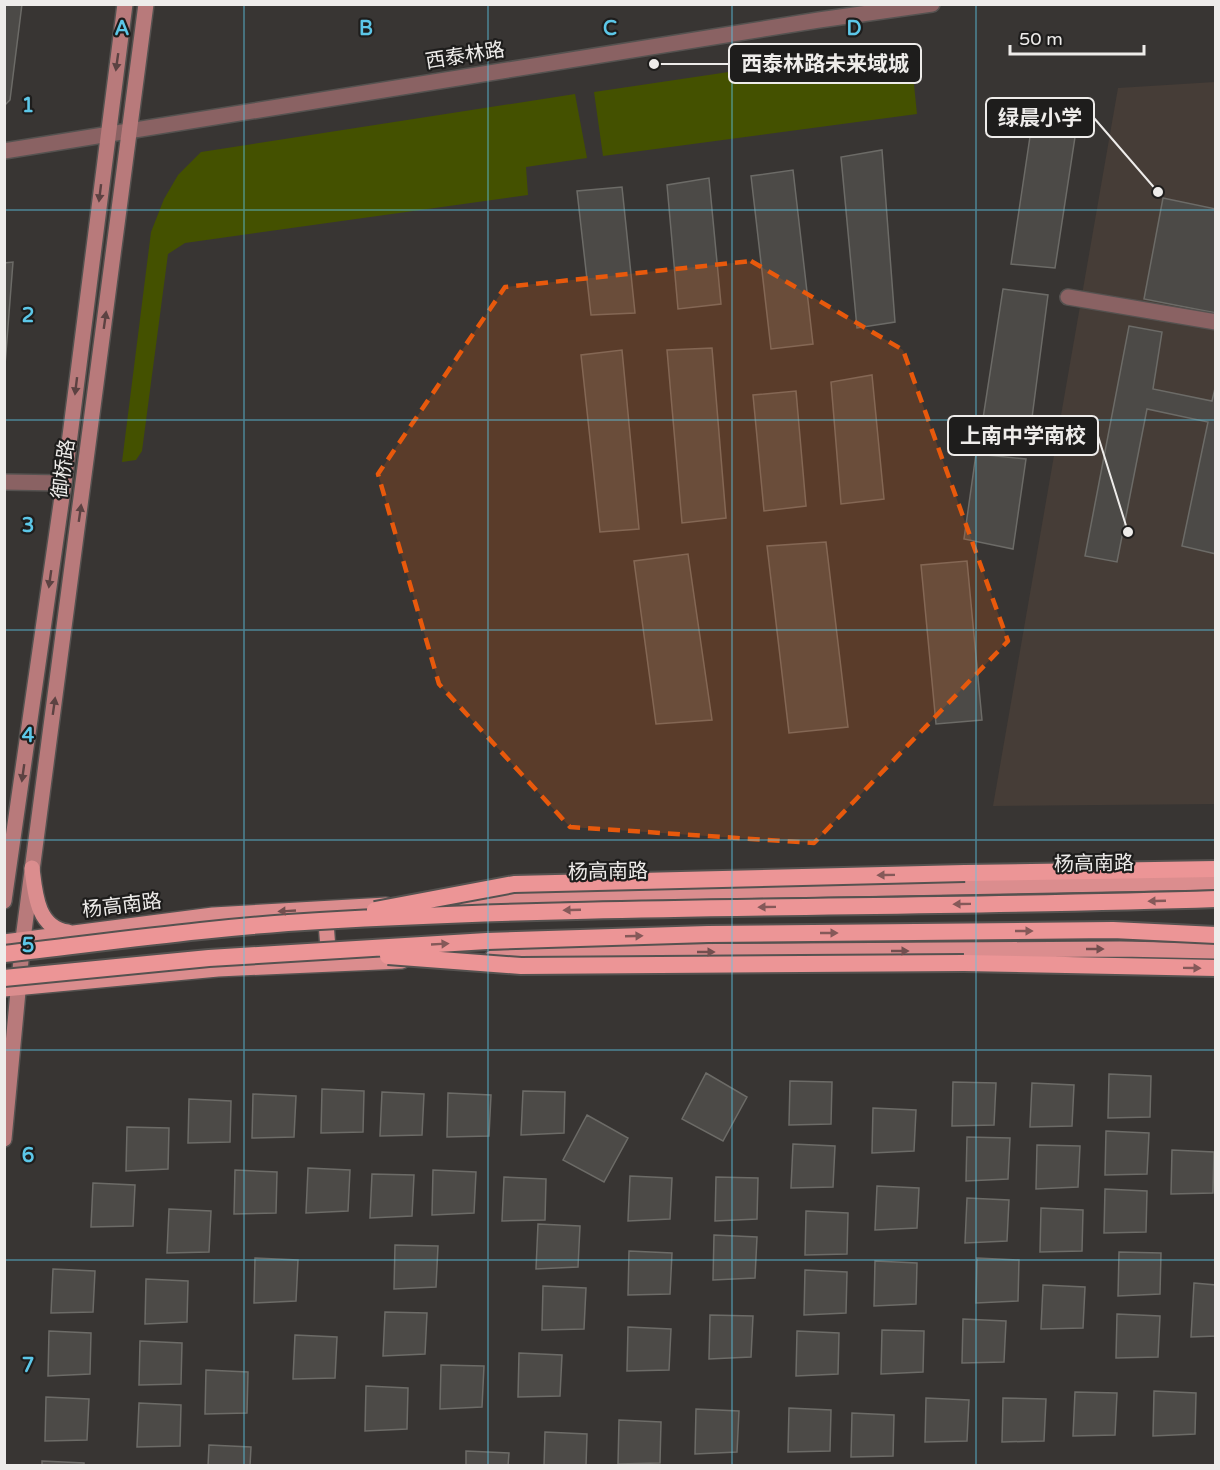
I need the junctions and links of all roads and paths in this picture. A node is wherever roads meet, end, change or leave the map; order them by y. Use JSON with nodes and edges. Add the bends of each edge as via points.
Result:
{"nodes":[{"id":1,"x":124,"y":4,"type":"edge"},
{"id":2,"x":146,"y":4,"type":"edge"},
{"id":3,"x":932,"y":4,"type":"edge"},
{"id":4,"x":130,"y":130,"type":"junction"},
{"id":5,"x":107,"y":135,"type":"junction"},
{"id":6,"x":4,"y":151,"type":"edge"},
{"id":7,"x":1068,"y":297,"type":"dead end"},
{"id":8,"x":1215,"y":322,"type":"edge"},
{"id":9,"x":4,"y":482,"type":"edge"},
{"id":10,"x":64,"y":483,"type":"junction"},
{"id":11,"x":32,"y":868,"type":"junction"},
{"id":12,"x":1215,"y":869,"type":"edge"},
{"id":13,"x":1215,"y":882,"type":"edge"},
{"id":14,"x":1215,"y":900,"type":"edge"},
{"id":15,"x":4,"y":901,"type":"edge"},
{"id":16,"x":322,"y":915,"type":"junction"},
{"id":17,"x":74,"y":933,"type":"junction"},
{"id":18,"x":1215,"y":935,"type":"edge"},
{"id":19,"x":23,"y":939,"type":"junction"},
{"id":20,"x":4,"y":942,"type":"edge"},
{"id":21,"x":1120,"y":949,"type":"junction"},
{"id":22,"x":1215,"y":951,"type":"edge"},
{"id":23,"x":4,"y":954,"type":"edge"},
{"id":24,"x":325,"y":958,"type":"junction"},
{"id":25,"x":1157,"y":967,"type":"junction"},
{"id":26,"x":1215,"y":968,"type":"edge"},
{"id":27,"x":9,"y":985,"type":"edge"},
{"id":28,"x":4,"y":1139,"type":"edge"}],
"edges":[{"from":1,"to":5,"type":"main road","name":"御桥路","one_way":true},
{"from":2,"to":4,"type":"main road","name":"御桥路"},
{"from":3,"to":4,"type":"street","name":"西泰林路"},
{"from":4,"to":5,"type":"street","name":"西泰林路"},
{"from":11,"to":4,"type":"main road","name":"御桥路","one_way":true},
{"from":5,"to":6,"type":"street","name":"西泰林路"},
{"from":5,"to":10,"type":"main road","name":"御桥路","one_way":true},
{"from":7,"to":8,"type":"street"},
{"from":9,"to":10,"type":"street"},
{"from":10,"to":15,"type":"main road","name":"御桥路","one_way":true},
{"from":11,"to":17,"type":"main road","via":[[38,903],[46,921],[53,928]]},
{"from":11,"to":19,"type":"main road","name":"御桥路"},
{"from":12,"to":16,"type":"highway","one_way":true,"bridge":true,"via":[[514,884]]},
{"from":13,"to":16,"type":"main road","name":"杨高南路","via":[[568,894]]},
{"from":14,"to":16,"type":"highway","name":"杨高南路","one_way":true,"bridge":true},
{"from":16,"to":17,"type":"main road","name":"杨高南路","one_way":true,"via":[[213,915]]},
{"from":16,"to":23,"type":"highway","name":"杨高南路","bridge":true},
{"from":16,"to":24,"type":"main road"},
{"from":17,"to":19,"type":"main road","name":"杨高南路"},
{"from":24,"to":18,"type":"highway","one_way":true,"bridge":true,"via":[[487,941],[708,934],[1113,930]]},
{"from":19,"to":20,"type":"main road","name":"杨高南路"},
{"from":19,"to":27,"type":"main road","name":"御桥路"},
{"from":21,"to":22,"type":"main road"},
{"from":24,"to":21,"type":"main road","one_way":true},
{"from":21,"to":25,"type":"main road"},
{"from":24,"to":25,"type":"highway","bridge":true,"via":[[520,966],[940,963]]},
{"from":24,"to":27,"type":"highway","bridge":true,"via":[[209,958]]},
{"from":25,"to":26,"type":"highway","one_way":true},
{"from":27,"to":28,"type":"main road","name":"御桥路"}]}
